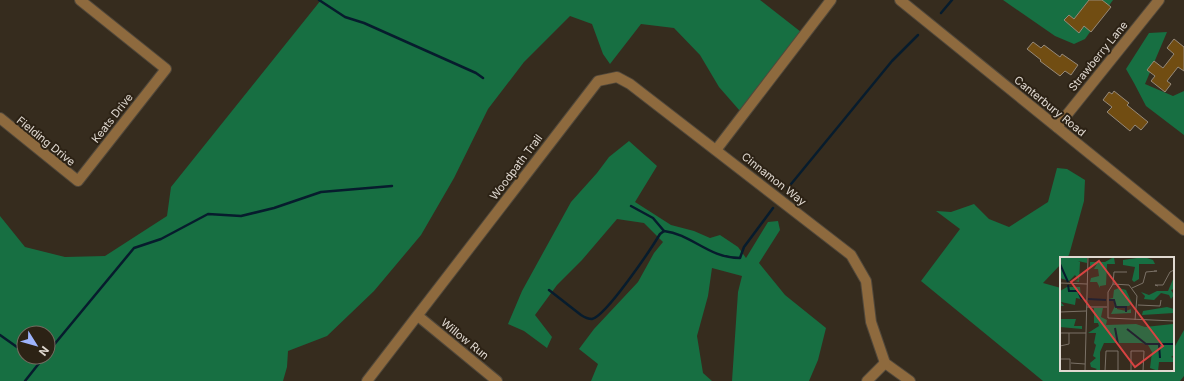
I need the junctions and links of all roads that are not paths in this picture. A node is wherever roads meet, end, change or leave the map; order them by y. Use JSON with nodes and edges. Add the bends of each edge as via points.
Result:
{"nodes":[{"id":1,"x":80,"y":0,"type":"edge"},
{"id":2,"x":831,"y":0,"type":"edge"},
{"id":3,"x":900,"y":0,"type":"edge"},
{"id":4,"x":1159,"y":0,"type":"edge"},
{"id":5,"x":0,"y":118,"type":"edge"},
{"id":6,"x":1056,"y":127,"type":"junction"},
{"id":7,"x":716,"y":150,"type":"junction"},
{"id":8,"x":78,"y":181,"type":"joint"},
{"id":9,"x":1184,"y":230,"type":"edge"},
{"id":10,"x":418,"y":316,"type":"junction"},
{"id":11,"x":885,"y":363,"type":"junction"},
{"id":12,"x":366,"y":381,"type":"edge"},
{"id":13,"x":497,"y":381,"type":"edge"},
{"id":14,"x":868,"y":381,"type":"edge"},
{"id":15,"x":910,"y":381,"type":"edge"}],
"edges":[{"from":1,"to":8,"type":"street","name":"Keats Drive","via":[[166,69]]},
{"from":2,"to":7,"type":"street"},
{"from":3,"to":6,"type":"street","name":"Canterbury Road"},
{"from":4,"to":6,"type":"street","name":"Strawberry Lane"},
{"from":5,"to":8,"type":"street","name":"Fielding Drive"},
{"from":6,"to":9,"type":"street","name":"Canterbury Road"},
{"from":7,"to":10,"type":"street","name":"Woodpath Trail","via":[[630,84],[617,77],[598,81]]},
{"from":7,"to":11,"type":"street","name":"Cinnamon Way","via":[[851,255],[866,281],[871,322]]},
{"from":10,"to":12,"type":"street","name":"Woodpath Trail"},
{"from":10,"to":13,"type":"street","name":"Willow Run"},
{"from":11,"to":14,"type":"street"},
{"from":11,"to":15,"type":"street"}]}
